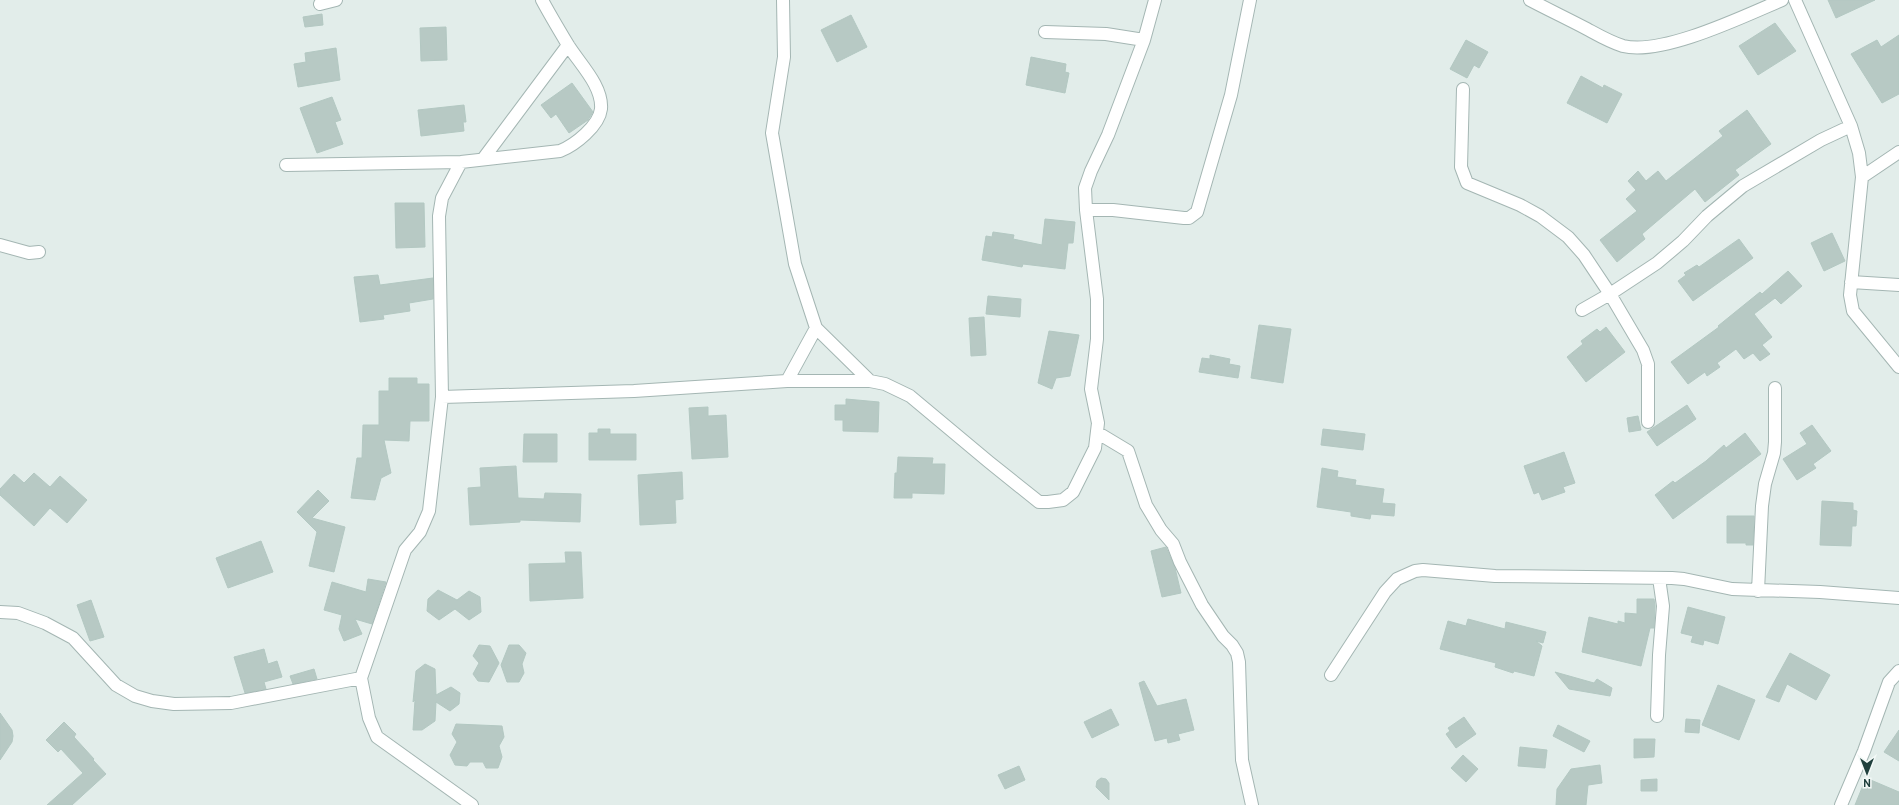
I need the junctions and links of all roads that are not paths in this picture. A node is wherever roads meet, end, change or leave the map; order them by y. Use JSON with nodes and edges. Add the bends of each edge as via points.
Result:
{"nodes":[{"id":1,"x":336,"y":0,"type":"edge"},
{"id":2,"x":542,"y":0,"type":"edge"},
{"id":3,"x":783,"y":0,"type":"edge"},
{"id":4,"x":1155,"y":0,"type":"edge"},
{"id":5,"x":1250,"y":0,"type":"edge"},
{"id":6,"x":1530,"y":0,"type":"edge"},
{"id":7,"x":1782,"y":0,"type":"edge"},
{"id":8,"x":1795,"y":0,"type":"edge"},
{"id":9,"x":320,"y":4,"type":"dead end"},
{"id":10,"x":1045,"y":32,"type":"dead end"},
{"id":11,"x":1144,"y":40,"type":"junction"},
{"id":12,"x":568,"y":45,"type":"junction"},
{"id":13,"x":1463,"y":89,"type":"dead end"},
{"id":14,"x":1851,"y":126,"type":"junction"},
{"id":15,"x":1899,"y":152,"type":"edge"},
{"id":16,"x":483,"y":159,"type":"junction"},
{"id":17,"x":461,"y":162,"type":"junction"},
{"id":18,"x":286,"y":164,"type":"dead end"},
{"id":19,"x":1862,"y":177,"type":"junction"},
{"id":20,"x":1086,"y":210,"type":"junction"},
{"id":21,"x":0,"y":245,"type":"edge"},
{"id":22,"x":40,"y":252,"type":"dead end"},
{"id":23,"x":1851,"y":282,"type":"junction"},
{"id":24,"x":1899,"y":286,"type":"edge"},
{"id":25,"x":1610,"y":294,"type":"junction"},
{"id":26,"x":1582,"y":310,"type":"dead end"},
{"id":27,"x":816,"y":328,"type":"junction"},
{"id":28,"x":1899,"y":367,"type":"edge"},
{"id":29,"x":787,"y":381,"type":"junction"},
{"id":30,"x":870,"y":381,"type":"junction"},
{"id":31,"x":1775,"y":388,"type":"dead end"},
{"id":32,"x":442,"y":397,"type":"junction"},
{"id":33,"x":1648,"y":422,"type":"dead end"},
{"id":34,"x":1098,"y":433,"type":"junction"},
{"id":35,"x":1658,"y":578,"type":"junction"},
{"id":36,"x":1758,"y":591,"type":"junction"},
{"id":37,"x":1899,"y":598,"type":"edge"},
{"id":38,"x":0,"y":612,"type":"edge"},
{"id":39,"x":1899,"y":671,"type":"edge"},
{"id":40,"x":1331,"y":675,"type":"dead end"},
{"id":41,"x":361,"y":678,"type":"junction"},
{"id":42,"x":1657,"y":716,"type":"dead end"},
{"id":43,"x":472,"y":805,"type":"edge"},
{"id":44,"x":1252,"y":805,"type":"edge"},
{"id":45,"x":1841,"y":805,"type":"edge"}],
"edges":[{"from":1,"to":9,"type":"street"},
{"from":2,"to":12,"type":"street"},
{"from":3,"to":27,"type":"street","via":[[784,57],[772,133],[795,264]]},
{"from":4,"to":11,"type":"street"},
{"from":5,"to":20,"type":"street","via":[[1231,95],[1198,212],[1184,218],[1113,210]]},
{"from":6,"to":7,"type":"street","via":[[1613,42],[1624,46],[1647,46],[1698,35]]},
{"from":8,"to":14,"type":"street"},
{"from":10,"to":11,"type":"street","via":[[1106,34]]},
{"from":11,"to":20,"type":"street","via":[[1108,135],[1087,181]]},
{"from":12,"to":16,"type":"street"},
{"from":12,"to":16,"type":"street","via":[[595,85],[601,109],[598,118],[578,142],[560,151]]},
{"from":13,"to":25,"type":"street","via":[[1461,167],[1467,183],[1520,205],[1568,237],[1584,255]]},
{"from":14,"to":19,"type":"street","via":[[1860,153]]},
{"from":14,"to":25,"type":"street","via":[[1821,140],[1743,186],[1657,263]]},
{"from":15,"to":19,"type":"street"},
{"from":16,"to":17,"type":"street"},
{"from":17,"to":18,"type":"street"},
{"from":17,"to":32,"type":"street","via":[[442,198],[439,216]]},
{"from":19,"to":23,"type":"street"},
{"from":20,"to":34,"type":"street","via":[[1097,299],[1096,346],[1091,389]]},
{"from":21,"to":22,"type":"street","via":[[29,253]]},
{"from":23,"to":24,"type":"street"},
{"from":23,"to":28,"type":"street","via":[[1853,311]]},
{"from":25,"to":26,"type":"street"},
{"from":25,"to":33,"type":"street","via":[[1643,350],[1648,364]]},
{"from":27,"to":29,"type":"street"},
{"from":27,"to":30,"type":"street"},
{"from":29,"to":30,"type":"street"},
{"from":29,"to":32,"type":"street","via":[[634,391]]},
{"from":30,"to":34,"type":"street","via":[[885,384],[910,396],[1039,502],[1063,500],[1073,492],[1095,448]]},
{"from":31,"to":36,"type":"street","via":[[1775,442],[1762,506]]},
{"from":32,"to":41,"type":"street","via":[[429,511],[420,532],[405,550]]},
{"from":34,"to":44,"type":"street","via":[[1128,451],[1146,505],[1173,544],[1202,605],[1237,653],[1242,760]]},
{"from":35,"to":36,"type":"street","via":[[1684,579],[1717,587]]},
{"from":35,"to":40,"type":"street","via":[[1496,576],[1415,571],[1398,579],[1385,592]]},
{"from":35,"to":42,"type":"street","via":[[1663,606],[1658,656]]},
{"from":36,"to":37,"type":"street","via":[[1820,592]]},
{"from":38,"to":41,"type":"street","via":[[18,613],[38,620],[73,638],[116,685],[135,696],[152,701],[174,704],[231,703]]},
{"from":39,"to":45,"type":"street","via":[[1889,682]]},
{"from":41,"to":43,"type":"street","via":[[369,718],[378,737]]}]}
